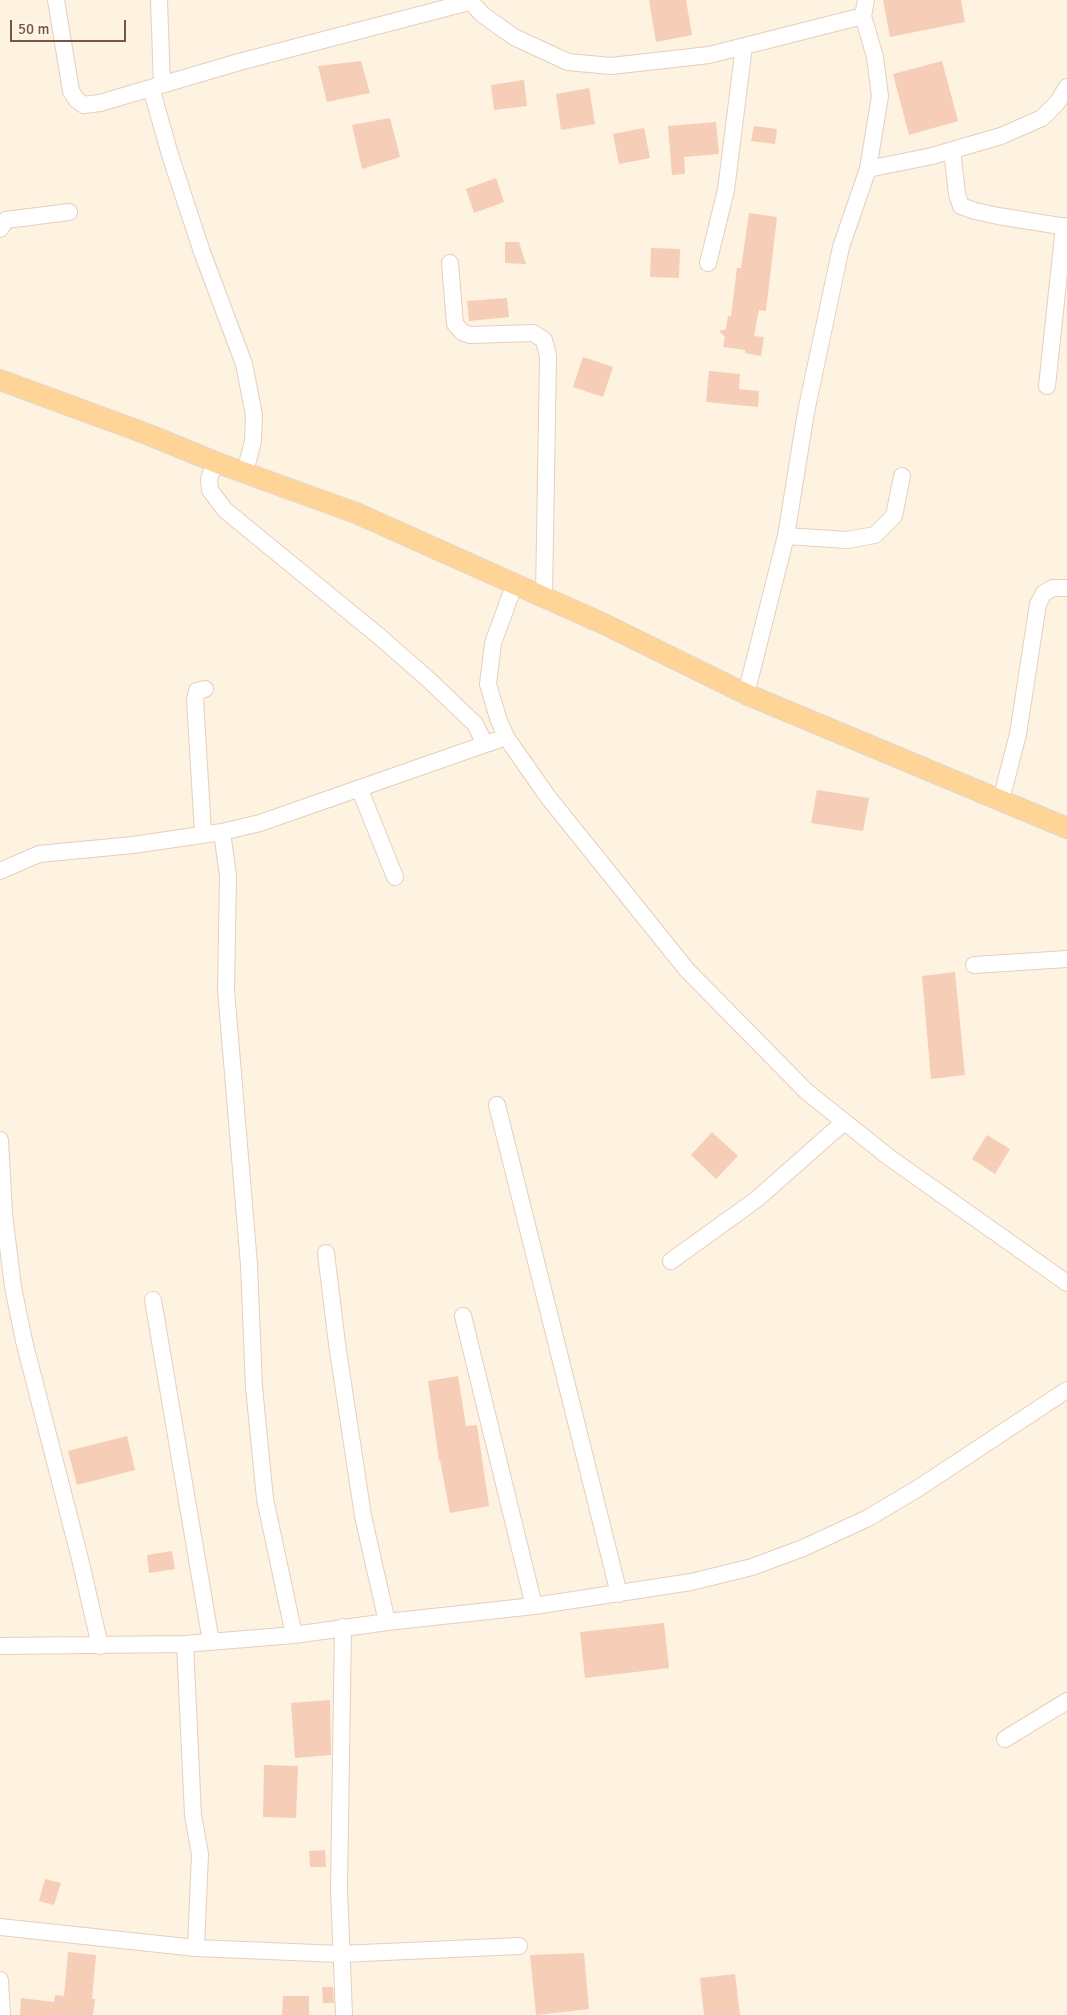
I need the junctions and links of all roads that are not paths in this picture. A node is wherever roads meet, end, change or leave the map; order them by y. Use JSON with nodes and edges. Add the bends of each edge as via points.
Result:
{"nodes":[{"id":1,"x":56,"y":0,"type":"edge"},
{"id":2,"x":159,"y":0,"type":"edge"},
{"id":3,"x":469,"y":1,"type":"edge"},
{"id":4,"x":864,"y":8,"type":"edge"},
{"id":5,"x":744,"y":46,"type":"junction"},
{"id":6,"x":156,"y":86,"type":"junction"},
{"id":7,"x":1067,"y":87,"type":"edge"},
{"id":8,"x":952,"y":150,"type":"junction"},
{"id":9,"x":868,"y":169,"type":"junction"},
{"id":10,"x":69,"y":212,"type":"dead end"},
{"id":11,"x":1066,"y":226,"type":"edge"},
{"id":12,"x":0,"y":229,"type":"edge"},
{"id":13,"x":450,"y":263,"type":"dead end"},
{"id":14,"x":708,"y":263,"type":"dead end"},
{"id":15,"x":0,"y":380,"type":"edge"},
{"id":16,"x":1047,"y":386,"type":"dead end"},
{"id":17,"x":215,"y":462,"type":"junction"},
{"id":18,"x":245,"y":472,"type":"junction"},
{"id":19,"x":902,"y":476,"type":"dead end"},
{"id":20,"x":786,"y":536,"type":"junction"},
{"id":21,"x":515,"y":584,"type":"junction"},
{"id":22,"x":1067,"y":588,"type":"edge"},
{"id":23,"x":544,"y":597,"type":"junction"},
{"id":24,"x":204,"y":688,"type":"dead end"},
{"id":25,"x":746,"y":694,"type":"junction"},
{"id":26,"x":506,"y":737,"type":"junction"},
{"id":27,"x":486,"y":744,"type":"junction"},
{"id":28,"x":360,"y":790,"type":"junction"},
{"id":29,"x":1001,"y":800,"type":"junction"},
{"id":30,"x":1067,"y":828,"type":"edge"},
{"id":31,"x":222,"y":832,"type":"junction"},
{"id":32,"x":203,"y":834,"type":"junction"},
{"id":33,"x":0,"y":871,"type":"edge"},
{"id":34,"x":395,"y":877,"type":"dead end"},
{"id":35,"x":1067,"y":959,"type":"edge"},
{"id":36,"x":974,"y":965,"type":"dead end"},
{"id":37,"x":497,"y":1105,"type":"dead end"},
{"id":38,"x":844,"y":1122,"type":"junction"},
{"id":39,"x":0,"y":1140,"type":"edge"},
{"id":40,"x":326,"y":1253,"type":"dead end"},
{"id":41,"x":671,"y":1261,"type":"dead end"},
{"id":42,"x":1067,"y":1283,"type":"edge"},
{"id":43,"x":153,"y":1300,"type":"dead end"},
{"id":44,"x":464,"y":1316,"type":"dead end"},
{"id":45,"x":1067,"y":1390,"type":"edge"},
{"id":46,"x":619,"y":1594,"type":"junction"},
{"id":47,"x":534,"y":1606,"type":"junction"},
{"id":48,"x":387,"y":1622,"type":"junction"},
{"id":49,"x":343,"y":1627,"type":"junction"},
{"id":50,"x":294,"y":1635,"type":"junction"},
{"id":51,"x":211,"y":1642,"type":"junction"},
{"id":52,"x":186,"y":1644,"type":"junction"},
{"id":53,"x":0,"y":1646,"type":"edge"},
{"id":54,"x":100,"y":1646,"type":"junction"},
{"id":55,"x":1067,"y":1701,"type":"edge"},
{"id":56,"x":1005,"y":1739,"type":"dead end"},
{"id":57,"x":0,"y":1927,"type":"edge"},
{"id":58,"x":519,"y":1946,"type":"dead end"},
{"id":59,"x":196,"y":1948,"type":"junction"},
{"id":60,"x":340,"y":1954,"type":"junction"},
{"id":61,"x":0,"y":1980,"type":"edge"},
{"id":62,"x":2,"y":2015,"type":"edge"},
{"id":63,"x":344,"y":2015,"type":"edge"}],
"edges":[{"from":1,"to":6,"type":"street","via":[[71,91],[76,99],[84,105],[100,103]]},
{"from":2,"to":6,"type":"street"},
{"from":3,"to":5,"type":"street","via":[[514,37],[568,62],[611,66],[709,55]]},
{"from":3,"to":6,"type":"street"},
{"from":4,"to":5,"type":"street"},
{"from":4,"to":9,"type":"street","via":[[880,96]]},
{"from":5,"to":14,"type":"street","via":[[726,190]]},
{"from":6,"to":18,"type":"street","via":[[171,158],[244,364],[254,415],[254,440]]},
{"from":7,"to":8,"type":"street","via":[[1042,118],[1001,136]]},
{"from":8,"to":9,"type":"street"},
{"from":8,"to":11,"type":"street","via":[[956,194],[961,206],[998,216]]},
{"from":9,"to":20,"type":"street","via":[[841,247],[806,412]]},
{"from":10,"to":12,"type":"street","via":[[6,220]]},
{"from":11,"to":16,"type":"street"},
{"from":13,"to":23,"type":"street","via":[[455,324],[462,332],[470,335],[533,333],[544,340],[548,356]]},
{"from":15,"to":17,"type":"main road"},
{"from":17,"to":18,"type":"main road"},
{"from":17,"to":27,"type":"street","via":[[209,479],[210,490],[226,510],[429,680],[475,724]]},
{"from":18,"to":21,"type":"main road","via":[[356,513]]},
{"from":19,"to":20,"type":"street","via":[[894,516],[874,535],[847,540]]},
{"from":20,"to":25,"type":"street"},
{"from":21,"to":23,"type":"main road"},
{"from":21,"to":26,"type":"street","via":[[493,643],[488,684]]},
{"from":22,"to":29,"type":"street","via":[[1053,588],[1044,593],[1038,604],[1018,734]]},
{"from":23,"to":25,"type":"main road"},
{"from":24,"to":32,"type":"street","via":[[197,691],[194,700]]},
{"from":25,"to":29,"type":"main road"},
{"from":26,"to":27,"type":"street"},
{"from":26,"to":38,"type":"street","via":[[548,797],[686,970],[807,1092]]},
{"from":27,"to":28,"type":"street"},
{"from":28,"to":31,"type":"street"},
{"from":28,"to":34,"type":"street"},
{"from":29,"to":30,"type":"main road"},
{"from":31,"to":32,"type":"street"},
{"from":31,"to":50,"type":"street","via":[[228,876],[226,990],[249,1264],[254,1387],[265,1499]]},
{"from":32,"to":33,"type":"street","via":[[39,854]]},
{"from":35,"to":36,"type":"street"},
{"from":37,"to":46,"type":"street"},
{"from":38,"to":41,"type":"street","via":[[758,1199]]},
{"from":38,"to":42,"type":"street"},
{"from":39,"to":54,"type":"street","via":[[4,1214],[13,1287]]},
{"from":40,"to":48,"type":"street","via":[[363,1516]]},
{"from":43,"to":51,"type":"street"},
{"from":44,"to":47,"type":"street"},
{"from":45,"to":46,"type":"street","via":[[917,1488],[838,1533],[752,1567],[691,1582]]},
{"from":46,"to":47,"type":"street"},
{"from":47,"to":48,"type":"street"},
{"from":48,"to":49,"type":"street"},
{"from":49,"to":50,"type":"street"},
{"from":49,"to":60,"type":"street"},
{"from":50,"to":51,"type":"street"},
{"from":51,"to":52,"type":"street"},
{"from":52,"to":54,"type":"street"},
{"from":52,"to":59,"type":"street","via":[[193,1815],[200,1854]]},
{"from":53,"to":54,"type":"street"},
{"from":55,"to":56,"type":"street"},
{"from":57,"to":59,"type":"street"},
{"from":58,"to":60,"type":"street"},
{"from":59,"to":60,"type":"street"},
{"from":60,"to":63,"type":"street"},
{"from":61,"to":62,"type":"street"}]}
